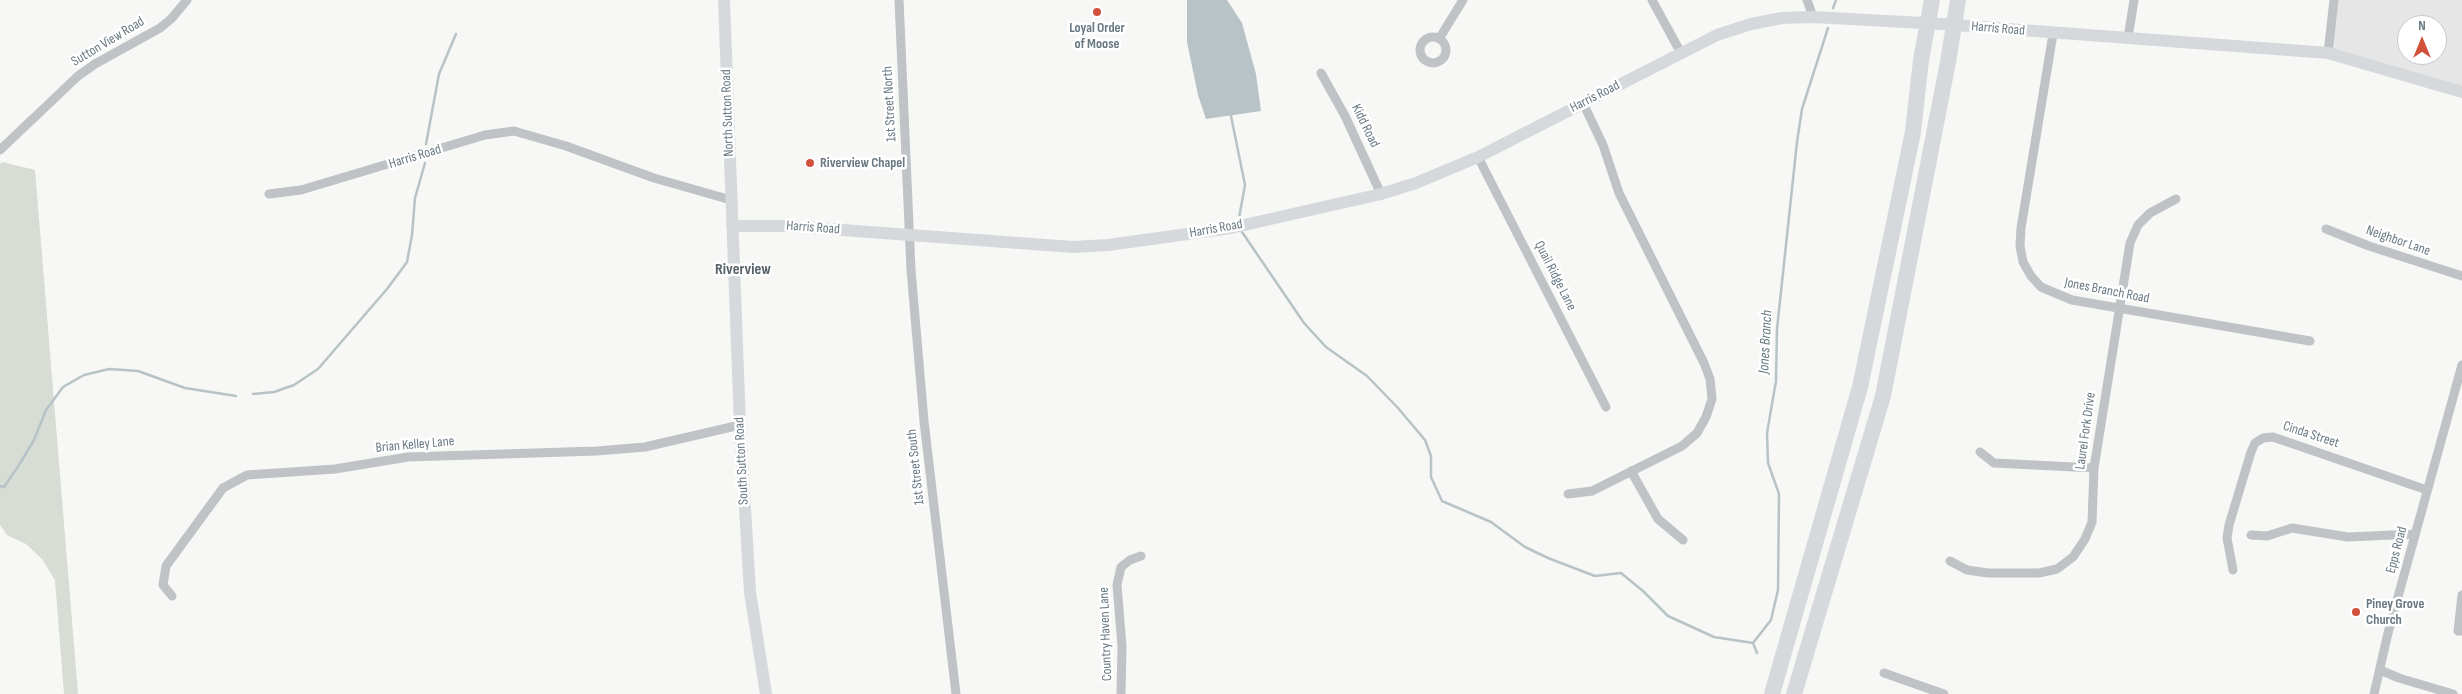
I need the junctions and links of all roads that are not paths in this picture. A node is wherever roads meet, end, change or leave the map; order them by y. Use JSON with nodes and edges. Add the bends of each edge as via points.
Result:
{"nodes":[{"id":1,"x":187,"y":0,"type":"edge"},
{"id":2,"x":724,"y":0,"type":"edge"},
{"id":3,"x":900,"y":0,"type":"edge"},
{"id":4,"x":1463,"y":0,"type":"edge"},
{"id":5,"x":1652,"y":0,"type":"edge"},
{"id":6,"x":1807,"y":0,"type":"edge"},
{"id":7,"x":1932,"y":0,"type":"edge"},
{"id":8,"x":1958,"y":0,"type":"edge"},
{"id":9,"x":2134,"y":0,"type":"edge"},
{"id":10,"x":2334,"y":0,"type":"edge"},
{"id":11,"x":1813,"y":17,"type":"junction"},
{"id":12,"x":2053,"y":34,"type":"junction"},
{"id":13,"x":2128,"y":38,"type":"junction"},
{"id":14,"x":1439,"y":39,"type":"dead end"},
{"id":15,"x":2328,"y":52,"type":"junction"},
{"id":16,"x":1681,"y":53,"type":"junction"},
{"id":17,"x":1321,"y":72,"type":"dead end"},
{"id":18,"x":2462,"y":92,"type":"edge"},
{"id":19,"x":1583,"y":103,"type":"junction"},
{"id":20,"x":0,"y":150,"type":"edge"},
{"id":21,"x":1478,"y":157,"type":"junction"},
{"id":22,"x":269,"y":194,"type":"dead end"},
{"id":23,"x":1381,"y":194,"type":"junction"},
{"id":24,"x":2176,"y":199,"type":"dead end"},
{"id":25,"x":731,"y":200,"type":"junction"},
{"id":26,"x":732,"y":226,"type":"junction"},
{"id":27,"x":2326,"y":229,"type":"dead end"},
{"id":28,"x":910,"y":237,"type":"junction"},
{"id":29,"x":2462,"y":276,"type":"edge"},
{"id":30,"x":2118,"y":308,"type":"junction"},
{"id":31,"x":2310,"y":340,"type":"dead end"},
{"id":32,"x":2462,"y":365,"type":"edge"},
{"id":33,"x":1606,"y":407,"type":"dead end"},
{"id":34,"x":740,"y":426,"type":"junction"},
{"id":35,"x":1980,"y":452,"type":"dead end"},
{"id":36,"x":2094,"y":468,"type":"junction"},
{"id":37,"x":1631,"y":471,"type":"junction"},
{"id":38,"x":2427,"y":490,"type":"junction"},
{"id":39,"x":1568,"y":494,"type":"dead end"},
{"id":40,"x":2416,"y":534,"type":"junction"},
{"id":41,"x":2252,"y":535,"type":"dead end"},
{"id":42,"x":1683,"y":540,"type":"dead end"},
{"id":43,"x":1142,"y":556,"type":"dead end"},
{"id":44,"x":1950,"y":561,"type":"dead end"},
{"id":45,"x":2233,"y":570,"type":"dead end"},
{"id":46,"x":2462,"y":595,"type":"edge"},
{"id":47,"x":172,"y":596,"type":"dead end"},
{"id":48,"x":2462,"y":632,"type":"edge"},
{"id":49,"x":2380,"y":670,"type":"junction"},
{"id":50,"x":1884,"y":673,"type":"dead end"},
{"id":51,"x":766,"y":694,"type":"edge"},
{"id":52,"x":956,"y":694,"type":"edge"},
{"id":53,"x":1121,"y":694,"type":"edge"},
{"id":54,"x":1772,"y":694,"type":"edge"},
{"id":55,"x":1794,"y":694,"type":"edge"},
{"id":56,"x":1944,"y":694,"type":"edge"},
{"id":57,"x":2374,"y":694,"type":"edge"},
{"id":58,"x":2452,"y":694,"type":"edge"}],
"edges":[{"from":1,"to":20,"type":"street","name":"Sutton View Road","via":[[160,28],[78,76]]},
{"from":2,"to":25,"type":"street","name":"North Sutton Road"},
{"from":3,"to":28,"type":"street","name":"1st Street North"},
{"from":4,"to":14,"type":"street"},
{"from":5,"to":16,"type":"street"},
{"from":6,"to":11,"type":"street"},
{"from":7,"to":54,"type":"highway","via":[[1913,132],[1860,387]]},
{"from":8,"to":55,"type":"highway","via":[[1883,396]]},
{"from":9,"to":13,"type":"street"},
{"from":10,"to":15,"type":"street"},
{"from":11,"to":12,"type":"street","name":"Harris Road"},
{"from":11,"to":16,"type":"street","name":"Harris Road","via":[[1751,24],[1717,35]]},
{"from":12,"to":13,"type":"street","name":"Harris Road"},
{"from":12,"to":30,"type":"street","name":"Jones Branch Road","via":[[2020,246],[2031,276],[2041,287],[2072,300]]},
{"from":13,"to":15,"type":"street","name":"Harris Road"},
{"from":15,"to":18,"type":"street","name":"Harris Road"},
{"from":16,"to":19,"type":"street","name":"Harris Road"},
{"from":17,"to":23,"type":"street","name":"Kidd Road"},
{"from":19,"to":21,"type":"street","name":"Harris Road"},
{"from":19,"to":37,"type":"street","via":[[1603,145],[1619,193],[1710,380],[1712,400],[1697,433],[1682,446]]},
{"from":21,"to":23,"type":"street","name":"Harris Road"},
{"from":21,"to":33,"type":"street","name":"Quail Ridge Lane"},
{"from":22,"to":25,"type":"street","name":"Harris Road","via":[[301,190],[485,135],[514,131]]},
{"from":23,"to":28,"type":"street","name":"Harris Road","via":[[1231,228],[1108,245],[1074,247]]},
{"from":24,"to":30,"type":"street","name":"Laurel Fork Drive","via":[[2150,213],[2138,225],[2130,243]]},
{"from":25,"to":26,"type":"street","name":"North Sutton Road"},
{"from":26,"to":28,"type":"street","name":"Harris Road","via":[[788,226]]},
{"from":26,"to":34,"type":"street","name":"South Sutton Road"},
{"from":27,"to":29,"type":"street","name":"Neighbor Lane"},
{"from":28,"to":52,"type":"street","name":"1st Street South","via":[[924,421]]},
{"from":30,"to":31,"type":"street","name":"Jones Branch Road"},
{"from":30,"to":36,"type":"street","name":"Laurel Fork Drive"},
{"from":32,"to":38,"type":"street","name":"Epps Road"},
{"from":34,"to":47,"type":"street","name":"Brian Kelley Lane","via":[[636,448],[408,457],[335,469],[247,475],[223,488],[166,566],[163,585]]},
{"from":34,"to":51,"type":"street","name":"South Sutton Road","via":[[750,592]]},
{"from":35,"to":36,"type":"street","via":[[1994,463]]},
{"from":36,"to":44,"type":"street","name":"Laurel Fork Drive","via":[[2092,522],[2073,557],[2057,569],[2039,573],[1988,573],[1967,570]]},
{"from":37,"to":39,"type":"street","via":[[1592,491]]},
{"from":37,"to":42,"type":"street","via":[[1658,518]]},
{"from":38,"to":40,"type":"street","name":"Epps Road"},
{"from":38,"to":45,"type":"street","name":"Cinda Street","via":[[2273,437],[2263,438],[2255,443],[2251,452],[2229,525],[2227,538]]},
{"from":40,"to":41,"type":"street","via":[[2348,537],[2292,528],[2267,536]]},
{"from":40,"to":49,"type":"street","name":"Epps Road"},
{"from":43,"to":53,"type":"street","name":"Country Haven Lane","via":[[1121,567],[1116,584],[1122,646]]},
{"from":46,"to":48,"type":"street","via":[[2458,631]]},
{"from":49,"to":57,"type":"street","name":"Epps Road"},
{"from":49,"to":58,"type":"street"},
{"from":50,"to":56,"type":"street"}]}
